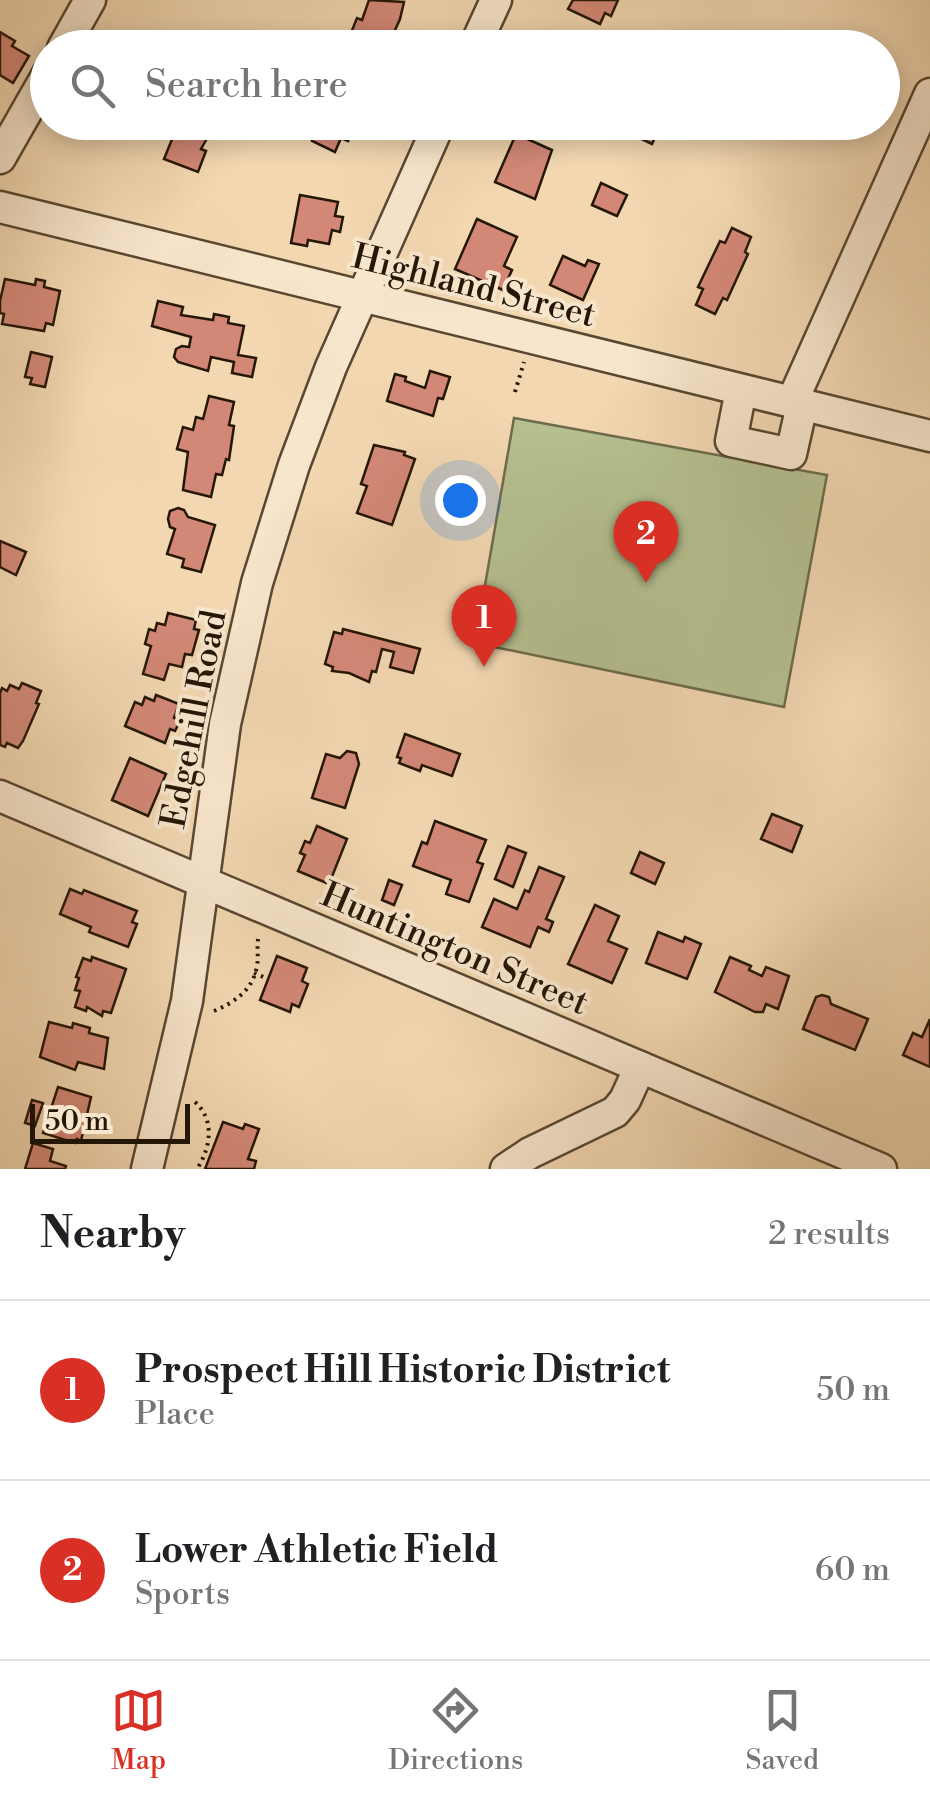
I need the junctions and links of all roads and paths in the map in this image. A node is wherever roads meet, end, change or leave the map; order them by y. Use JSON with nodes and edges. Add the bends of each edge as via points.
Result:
{"nodes":[{"id":1,"x":90,"y":0,"type":"edge"},
{"id":2,"x":496,"y":0,"type":"edge"},
{"id":3,"x":73,"y":30,"type":"edge"},
{"id":4,"x":482,"y":30,"type":"edge"},
{"id":5,"x":930,"y":94,"type":"edge"},
{"id":6,"x":30,"y":106,"type":"edge"},
{"id":7,"x":432,"y":140,"type":"edge"},
{"id":8,"x":0,"y":158,"type":"edge"},
{"id":9,"x":0,"y":207,"type":"edge"},
{"id":10,"x":361,"y":296,"type":"junction"},
{"id":11,"x":524,"y":362,"type":"dead end"},
{"id":12,"x":742,"y":390,"type":"junction"},
{"id":13,"x":516,"y":392,"type":"dead end"},
{"id":14,"x":797,"y":403,"type":"junction"},
{"id":15,"x":930,"y":436,"type":"edge"},
{"id":16,"x":0,"y":796,"type":"edge"},
{"id":17,"x":202,"y":882,"type":"junction"},
{"id":18,"x":259,"y":934,"type":"dead end"},
{"id":19,"x":254,"y":974,"type":"junction"},
{"id":20,"x":268,"y":979,"type":"dead end"},
{"id":21,"x":214,"y":1011,"type":"dead end"},
{"id":22,"x":640,"y":1067,"type":"junction"},
{"id":23,"x":195,"y":1102,"type":"dead end"},
{"id":24,"x":815,"y":1156,"type":"edge"},
{"id":25,"x":147,"y":1169,"type":"edge"},
{"id":26,"x":197,"y":1169,"type":"edge"},
{"id":27,"x":506,"y":1169,"type":"edge"},
{"id":28,"x":881,"y":1169,"type":"edge"}],
"edges":[{"from":1,"to":3,"type":"street"},
{"from":2,"to":4,"type":"street"},
{"from":5,"to":14,"type":"street"},
{"from":6,"to":8,"type":"street"},
{"from":7,"to":10,"type":"street","name":"Edgehill Road"},
{"from":9,"to":10,"type":"street","name":"Highland Street"},
{"from":10,"to":12,"type":"street","name":"Highland Street"},
{"from":10,"to":17,"type":"street","name":"Edgehill Road","via":[[300,448],[258,583],[226,724]]},
{"from":11,"to":13,"type":"path"},
{"from":12,"to":14,"type":"street","name":"Highland Street"},
{"from":12,"to":14,"type":"street","via":[[731,441],[791,454]]},
{"from":14,"to":15,"type":"street","name":"Highland Street"},
{"from":16,"to":17,"type":"street","name":"Huntington Street"},
{"from":17,"to":22,"type":"street","name":"Huntington Street"},
{"from":17,"to":25,"type":"street","name":"Edgehill Road","via":[[184,1019]]},
{"from":18,"to":19,"type":"path"},
{"from":19,"to":20,"type":"path"},
{"from":19,"to":21,"type":"path","via":[[241,997]]},
{"from":22,"to":24,"type":"street","name":"Huntington Street"},
{"from":22,"to":27,"type":"street","via":[[615,1112]]},
{"from":23,"to":26,"type":"path","via":[[208,1120],[208,1144]]},
{"from":24,"to":28,"type":"street","name":"Huntington Street"}]}
